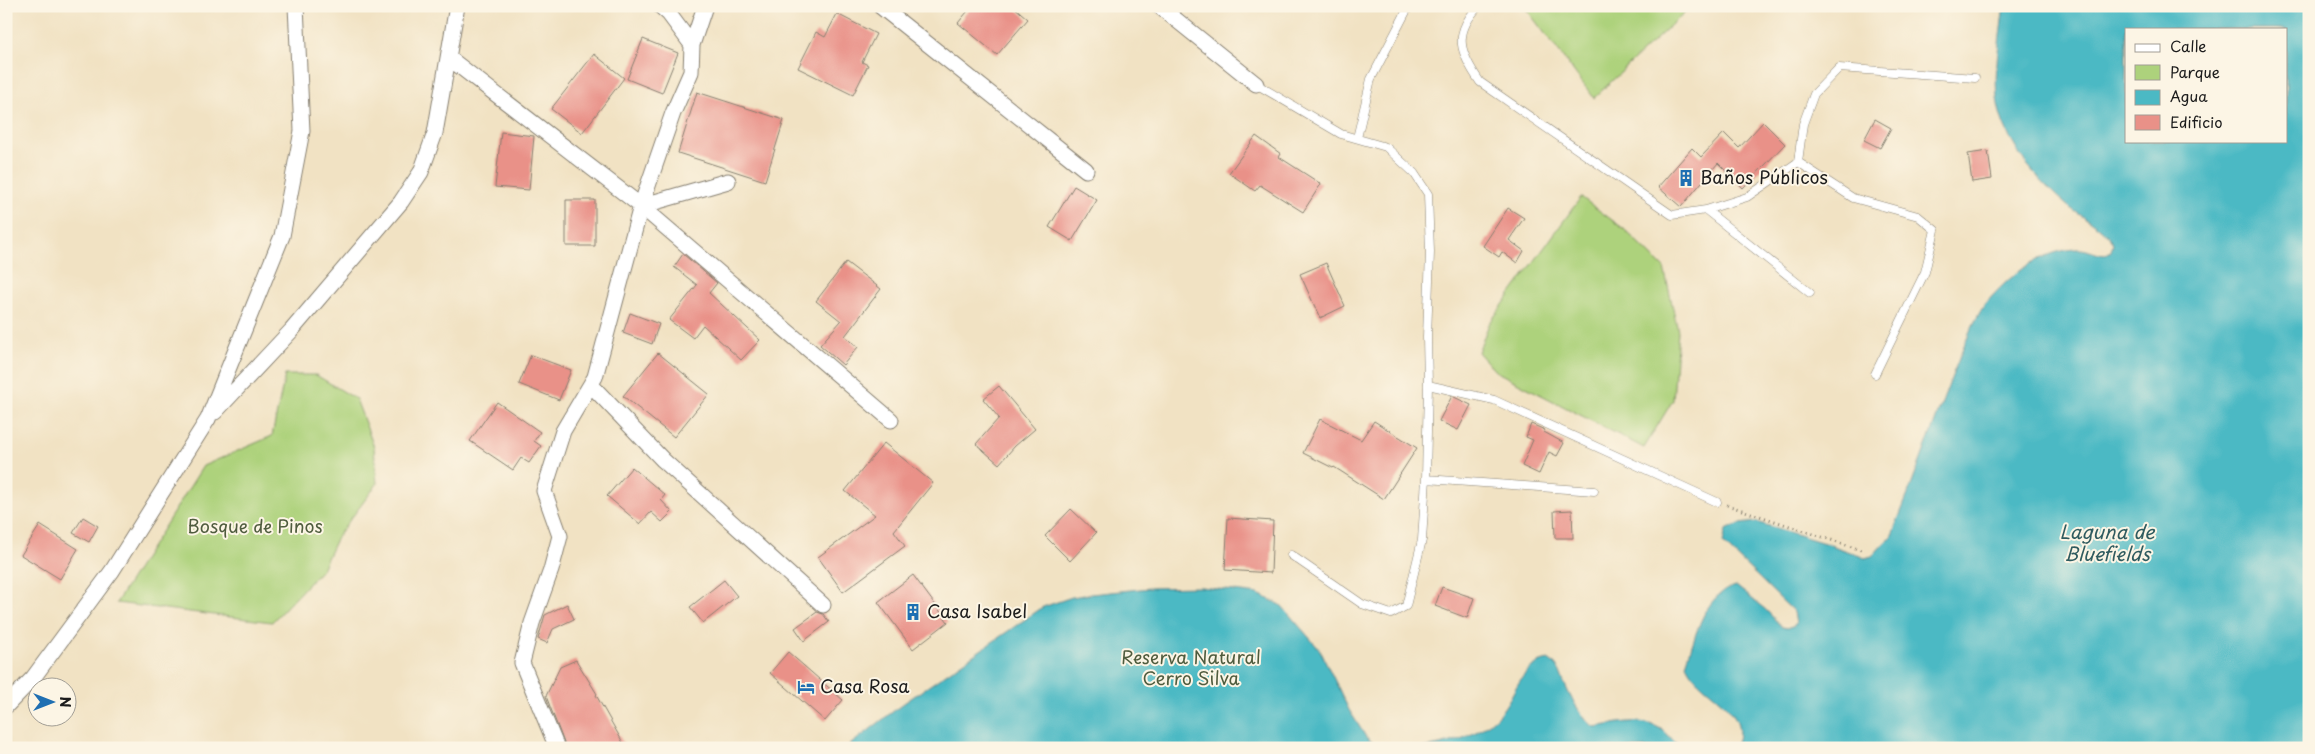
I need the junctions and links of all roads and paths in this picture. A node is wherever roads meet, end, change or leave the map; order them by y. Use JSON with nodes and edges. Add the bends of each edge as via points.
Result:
{"nodes":[{"id":1,"x":296,"y":6,"type":"edge"},
{"id":2,"x":457,"y":6,"type":"edge"},
{"id":3,"x":660,"y":6,"type":"edge"},
{"id":4,"x":705,"y":6,"type":"edge"},
{"id":5,"x":880,"y":6,"type":"edge"},
{"id":6,"x":1159,"y":6,"type":"edge"},
{"id":7,"x":1409,"y":6,"type":"edge"},
{"id":8,"x":1479,"y":6,"type":"edge"},
{"id":9,"x":692,"y":45,"type":"junction"},
{"id":10,"x":448,"y":58,"type":"junction"},
{"id":11,"x":1975,"y":78,"type":"dead end"},
{"id":12,"x":1256,"y":84,"type":"joint"},
{"id":13,"x":1356,"y":138,"type":"junction"},
{"id":14,"x":1798,"y":162,"type":"junction"},
{"id":15,"x":1086,"y":170,"type":"dead end"},
{"id":16,"x":728,"y":181,"type":"dead end"},
{"id":17,"x":642,"y":206,"type":"junction"},
{"id":18,"x":1706,"y":210,"type":"junction"},
{"id":19,"x":1810,"y":293,"type":"dead end"},
{"id":20,"x":1875,"y":374,"type":"dead end"},
{"id":21,"x":591,"y":385,"type":"junction"},
{"id":22,"x":1428,"y":385,"type":"junction"},
{"id":23,"x":208,"y":418,"type":"junction"},
{"id":24,"x":891,"y":420,"type":"dead end"},
{"id":25,"x":1426,"y":479,"type":"junction"},
{"id":26,"x":1594,"y":491,"type":"dead end"},
{"id":27,"x":1717,"y":502,"type":"joint"},
{"id":28,"x":1862,"y":550,"type":"dead end"},
{"id":29,"x":1291,"y":555,"type":"dead end"},
{"id":30,"x":823,"y":605,"type":"dead end"},
{"id":31,"x":6,"y":706,"type":"edge"},
{"id":32,"x":558,"y":748,"type":"edge"}],
"edges":[{"from":1,"to":23,"type":"street","via":[[302,131],[282,236]]},
{"from":2,"to":10,"type":"street"},
{"from":3,"to":9,"type":"street"},
{"from":4,"to":9,"type":"street"},
{"from":5,"to":15,"type":"street"},
{"from":6,"to":12,"type":"street"},
{"from":7,"to":13,"type":"lane","via":[[1371,79]]},
{"from":8,"to":18,"type":"lane","via":[[1469,17],[1461,40],[1465,60],[1480,82],[1672,215]]},
{"from":9,"to":17,"type":"street","via":[[691,72],[673,113]]},
{"from":10,"to":17,"type":"street"},
{"from":10,"to":23,"type":"street","via":[[434,133],[420,172],[401,202],[272,354]]},
{"from":11,"to":14,"type":"lane","via":[[1839,68],[1814,94],[1803,124]]},
{"from":12,"to":13,"type":"lane","via":[[1341,134]]},
{"from":13,"to":22,"type":"lane","via":[[1386,147],[1414,173],[1428,194]]},
{"from":14,"to":18,"type":"lane","via":[[1747,197]]},
{"from":14,"to":20,"type":"lane","via":[[1853,198],[1918,216],[1935,230],[1925,272]]},
{"from":16,"to":17,"type":"street"},
{"from":17,"to":21,"type":"street"},
{"from":17,"to":24,"type":"street"},
{"from":18,"to":19,"type":"lane"},
{"from":21,"to":30,"type":"street","via":[[663,460]]},
{"from":21,"to":32,"type":"street","via":[[563,431],[544,490],[560,536],[522,663]]},
{"from":22,"to":25,"type":"lane"},
{"from":22,"to":27,"type":"lane","via":[[1494,400]]},
{"from":23,"to":31,"type":"street","via":[[112,571],[33,678]]},
{"from":25,"to":26,"type":"lane"},
{"from":25,"to":29,"type":"lane","via":[[1422,540],[1406,606],[1391,614],[1362,604]]},
{"from":27,"to":28,"type":"path"}]}
